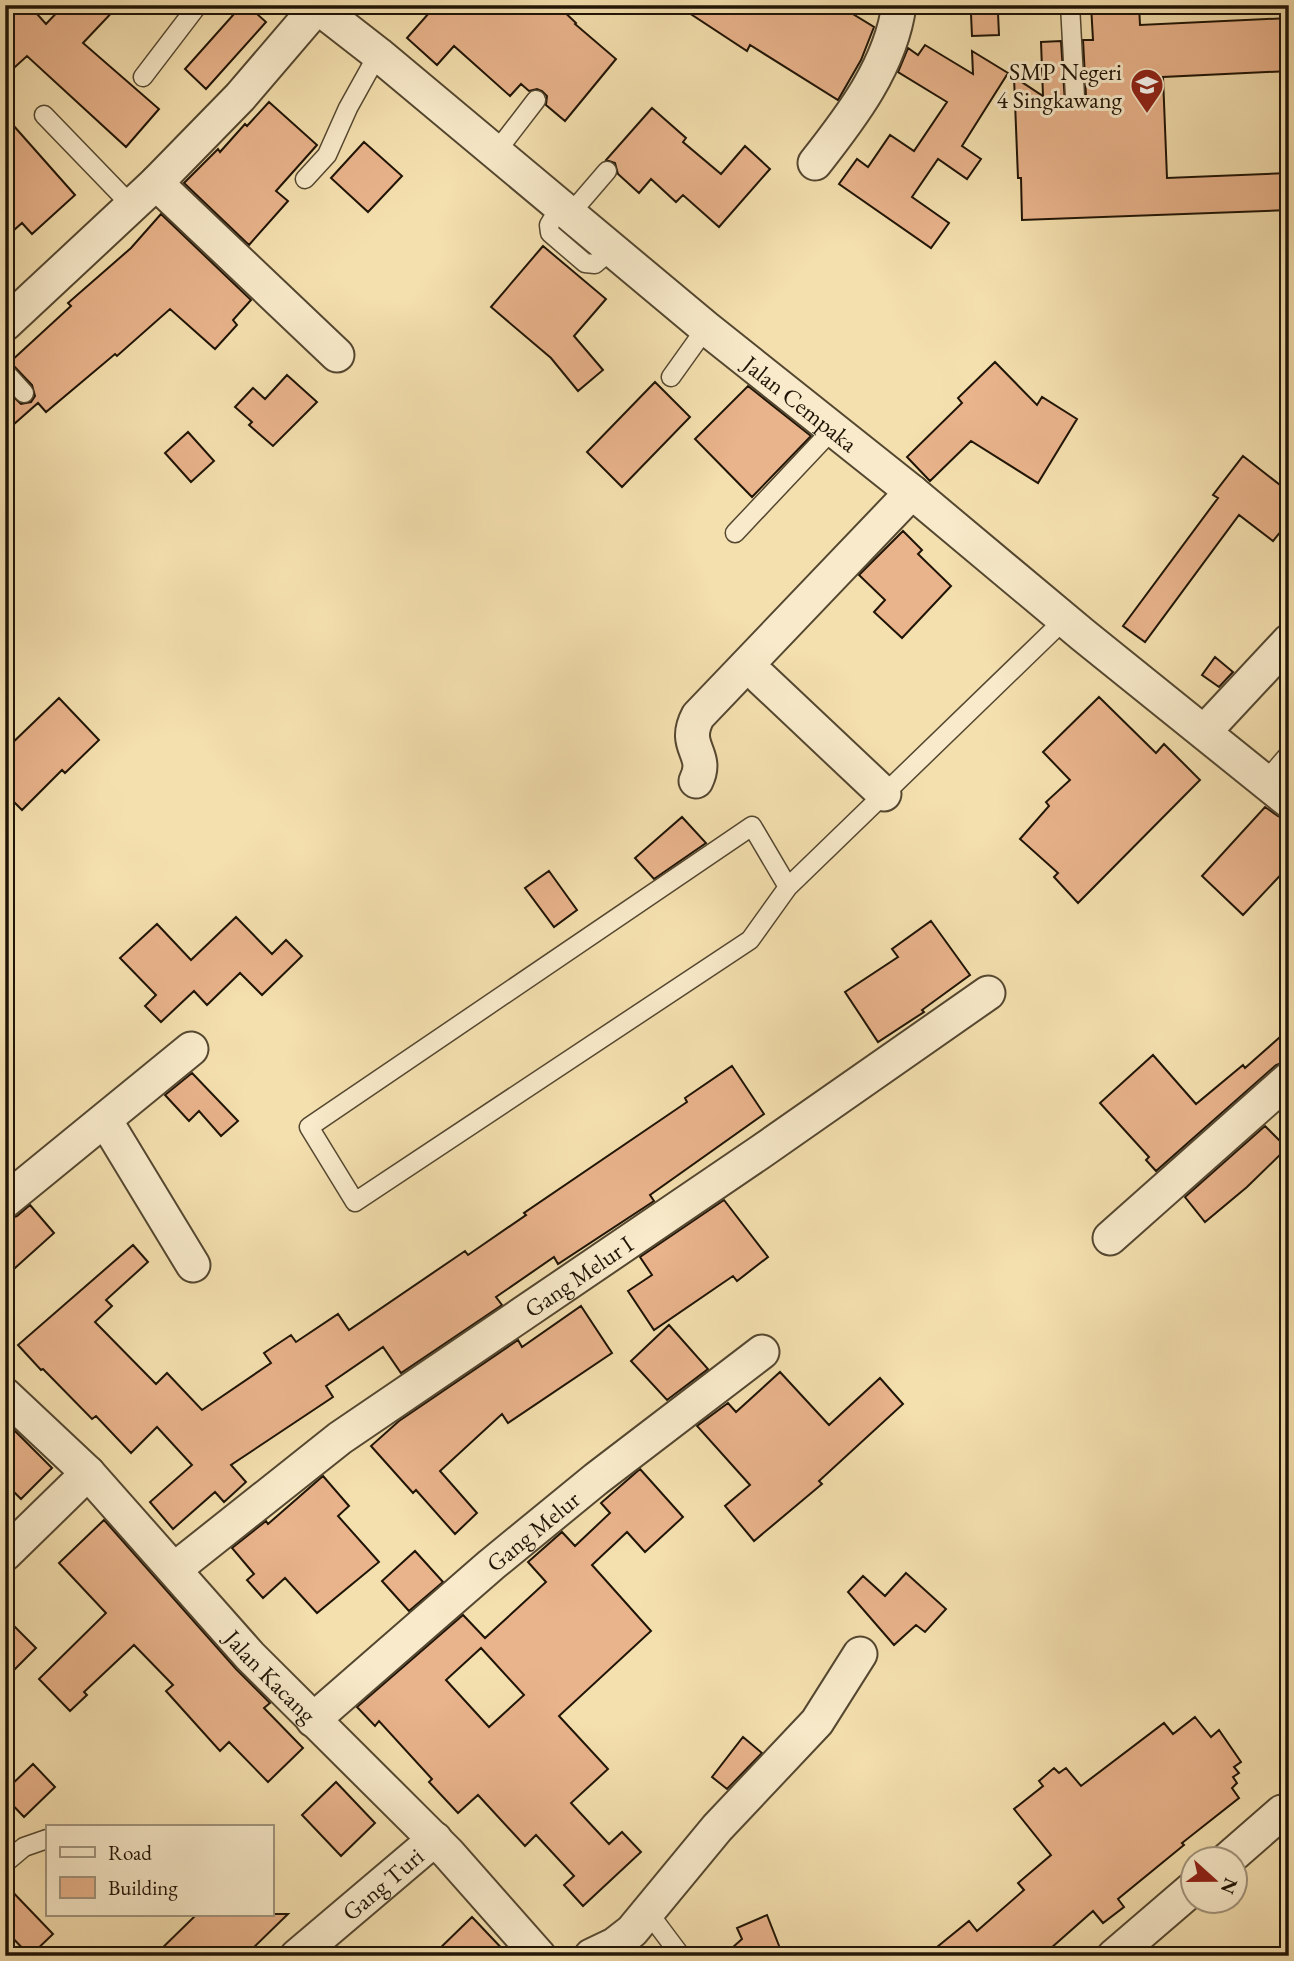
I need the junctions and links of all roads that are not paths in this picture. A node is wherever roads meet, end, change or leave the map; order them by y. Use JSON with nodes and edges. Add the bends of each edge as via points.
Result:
{"nodes":[{"id":1,"x":198,"y":5,"type":"edge"},
{"id":2,"x":899,"y":5,"type":"edge"},
{"id":3,"x":1070,"y":5,"type":"edge"},
{"id":4,"x":316,"y":6,"type":"edge"},
{"id":5,"x":378,"y":54,"type":"junction"},
{"id":6,"x":143,"y":78,"type":"dead end"},
{"id":7,"x":1075,"y":97,"type":"dead end"},
{"id":8,"x":536,"y":100,"type":"dead end"},
{"id":9,"x":44,"y":115,"type":"dead end"},
{"id":10,"x":500,"y":147,"type":"junction"},
{"id":11,"x":815,"y":163,"type":"dead end"},
{"id":12,"x":607,"y":171,"type":"dead end"},
{"id":13,"x":305,"y":179,"type":"dead end"},
{"id":14,"x":156,"y":183,"type":"junction"},
{"id":15,"x":576,"y":202,"type":"junction"},
{"id":16,"x":131,"y":205,"type":"junction"},
{"id":17,"x":5,"y":324,"type":"edge"},
{"id":18,"x":706,"y":328,"type":"junction"},
{"id":19,"x":337,"y":355,"type":"dead end"},
{"id":20,"x":5,"y":372,"type":"edge"},
{"id":21,"x":671,"y":377,"type":"dead end"},
{"id":22,"x":24,"y":393,"type":"dead end"},
{"id":23,"x":833,"y":429,"type":"junction"},
{"id":24,"x":912,"y":492,"type":"junction"},
{"id":25,"x":735,"y":533,"type":"dead end"},
{"id":26,"x":1065,"y":619,"type":"junction"},
{"id":27,"x":1289,"y":641,"type":"edge"},
{"id":28,"x":761,"y":678,"type":"dead end"},
{"id":29,"x":1215,"y":720,"type":"junction"},
{"id":30,"x":1288,"y":755,"type":"edge"},
{"id":31,"x":696,"y":781,"type":"dead end"},
{"id":32,"x":1275,"y":785,"type":"edge"},
{"id":33,"x":884,"y":794,"type":"junction"},
{"id":34,"x":788,"y":887,"type":"junction"},
{"id":35,"x":988,"y":993,"type":"dead end"},
{"id":36,"x":191,"y":1049,"type":"dead end"},
{"id":37,"x":1289,"y":1079,"type":"edge"},
{"id":38,"x":105,"y":1120,"type":"junction"},
{"id":39,"x":5,"y":1201,"type":"edge"},
{"id":40,"x":1110,"y":1238,"type":"dead end"},
{"id":41,"x":193,"y":1265,"type":"dead end"},
{"id":42,"x":762,"y":1352,"type":"dead end"},
{"id":43,"x":5,"y":1395,"type":"edge"},
{"id":44,"x":88,"y":1473,"type":"junction"},
{"id":45,"x":5,"y":1554,"type":"edge"},
{"id":46,"x":175,"y":1570,"type":"junction"},
{"id":47,"x":859,"y":1654,"type":"dead end"},
{"id":48,"x":313,"y":1720,"type":"junction"},
{"id":49,"x":1282,"y":1812,"type":"dead end"},
{"id":50,"x":46,"y":1839,"type":"edge"},
{"id":51,"x":435,"y":1839,"type":"junction"},
{"id":52,"x":1243,"y":1846,"type":"edge"},
{"id":53,"x":5,"y":1863,"type":"edge"},
{"id":54,"x":1178,"y":1901,"type":"edge"},
{"id":55,"x":648,"y":1912,"type":"junction"},
{"id":56,"x":297,"y":1956,"type":"edge"},
{"id":57,"x":539,"y":1956,"type":"edge"},
{"id":58,"x":591,"y":1956,"type":"edge"},
{"id":59,"x":681,"y":1956,"type":"edge"},
{"id":60,"x":1114,"y":1956,"type":"edge"}],
"edges":[{"from":1,"to":6,"type":"lane"},
{"from":2,"to":11,"type":"street","via":[[886,56]]},
{"from":3,"to":7,"type":"lane"},
{"from":4,"to":5,"type":"street","name":"Jalan Cempaka"},
{"from":4,"to":14,"type":"street","via":[[240,97]]},
{"from":5,"to":10,"type":"street","name":"Jalan Cempaka"},
{"from":5,"to":13,"type":"lane","via":[[327,155]]},
{"from":8,"to":10,"type":"lane"},
{"from":9,"to":16,"type":"lane"},
{"from":10,"to":15,"type":"street","name":"Jalan Cempaka"},
{"from":12,"to":15,"type":"lane"},
{"from":14,"to":16,"type":"street"},
{"from":14,"to":19,"type":"street"},
{"from":15,"to":18,"type":"street","name":"Jalan Cempaka","via":[[612,249]]},
{"from":16,"to":17,"type":"street"},
{"from":18,"to":21,"type":"lane"},
{"from":18,"to":23,"type":"street","name":"Jalan Cempaka"},
{"from":20,"to":22,"type":"lane"},
{"from":23,"to":24,"type":"street","name":"Jalan Cempaka"},
{"from":23,"to":25,"type":"lane"},
{"from":24,"to":26,"type":"street","name":"Jalan Cempaka"},
{"from":24,"to":31,"type":"street","via":[[698,716],[691,729],[702,769]]},
{"from":26,"to":29,"type":"street","name":"Jalan Cempaka"},
{"from":26,"to":33,"type":"lane"},
{"from":27,"to":29,"type":"street"},
{"from":28,"to":33,"type":"street"},
{"from":29,"to":32,"type":"street","name":"Jalan Cempaka"},
{"from":30,"to":32,"type":"lane"},
{"from":33,"to":34,"type":"lane"},
{"from":34,"to":34,"type":"lane","via":[[750,940],[355,1202],[309,1127],[752,826]]},
{"from":35,"to":46,"type":"street","name":"Gang Melur I","via":[[341,1438]]},
{"from":36,"to":38,"type":"street"},
{"from":37,"to":40,"type":"street"},
{"from":38,"to":39,"type":"street"},
{"from":38,"to":41,"type":"street"},
{"from":42,"to":48,"type":"street","name":"Gang Melur","via":[[533,1530]]},
{"from":43,"to":44,"type":"street","name":"Jalan Kacang"},
{"from":44,"to":45,"type":"street"},
{"from":44,"to":46,"type":"street","name":"Jalan Kacang"},
{"from":46,"to":48,"type":"street","name":"Jalan Kacang"},
{"from":47,"to":55,"type":"street","via":[[817,1722],[717,1828]]},
{"from":48,"to":51,"type":"street","name":"Jalan Kacang"},
{"from":49,"to":52,"type":"street"},
{"from":50,"to":53,"type":"lane","via":[[24,1847]]},
{"from":51,"to":56,"type":"street","name":"Gang Turi"},
{"from":51,"to":57,"type":"street","name":"Jalan Kacang"},
{"from":54,"to":60,"type":"street"},
{"from":55,"to":58,"type":"street","via":[[614,1945]]},
{"from":55,"to":59,"type":"lane"}]}
